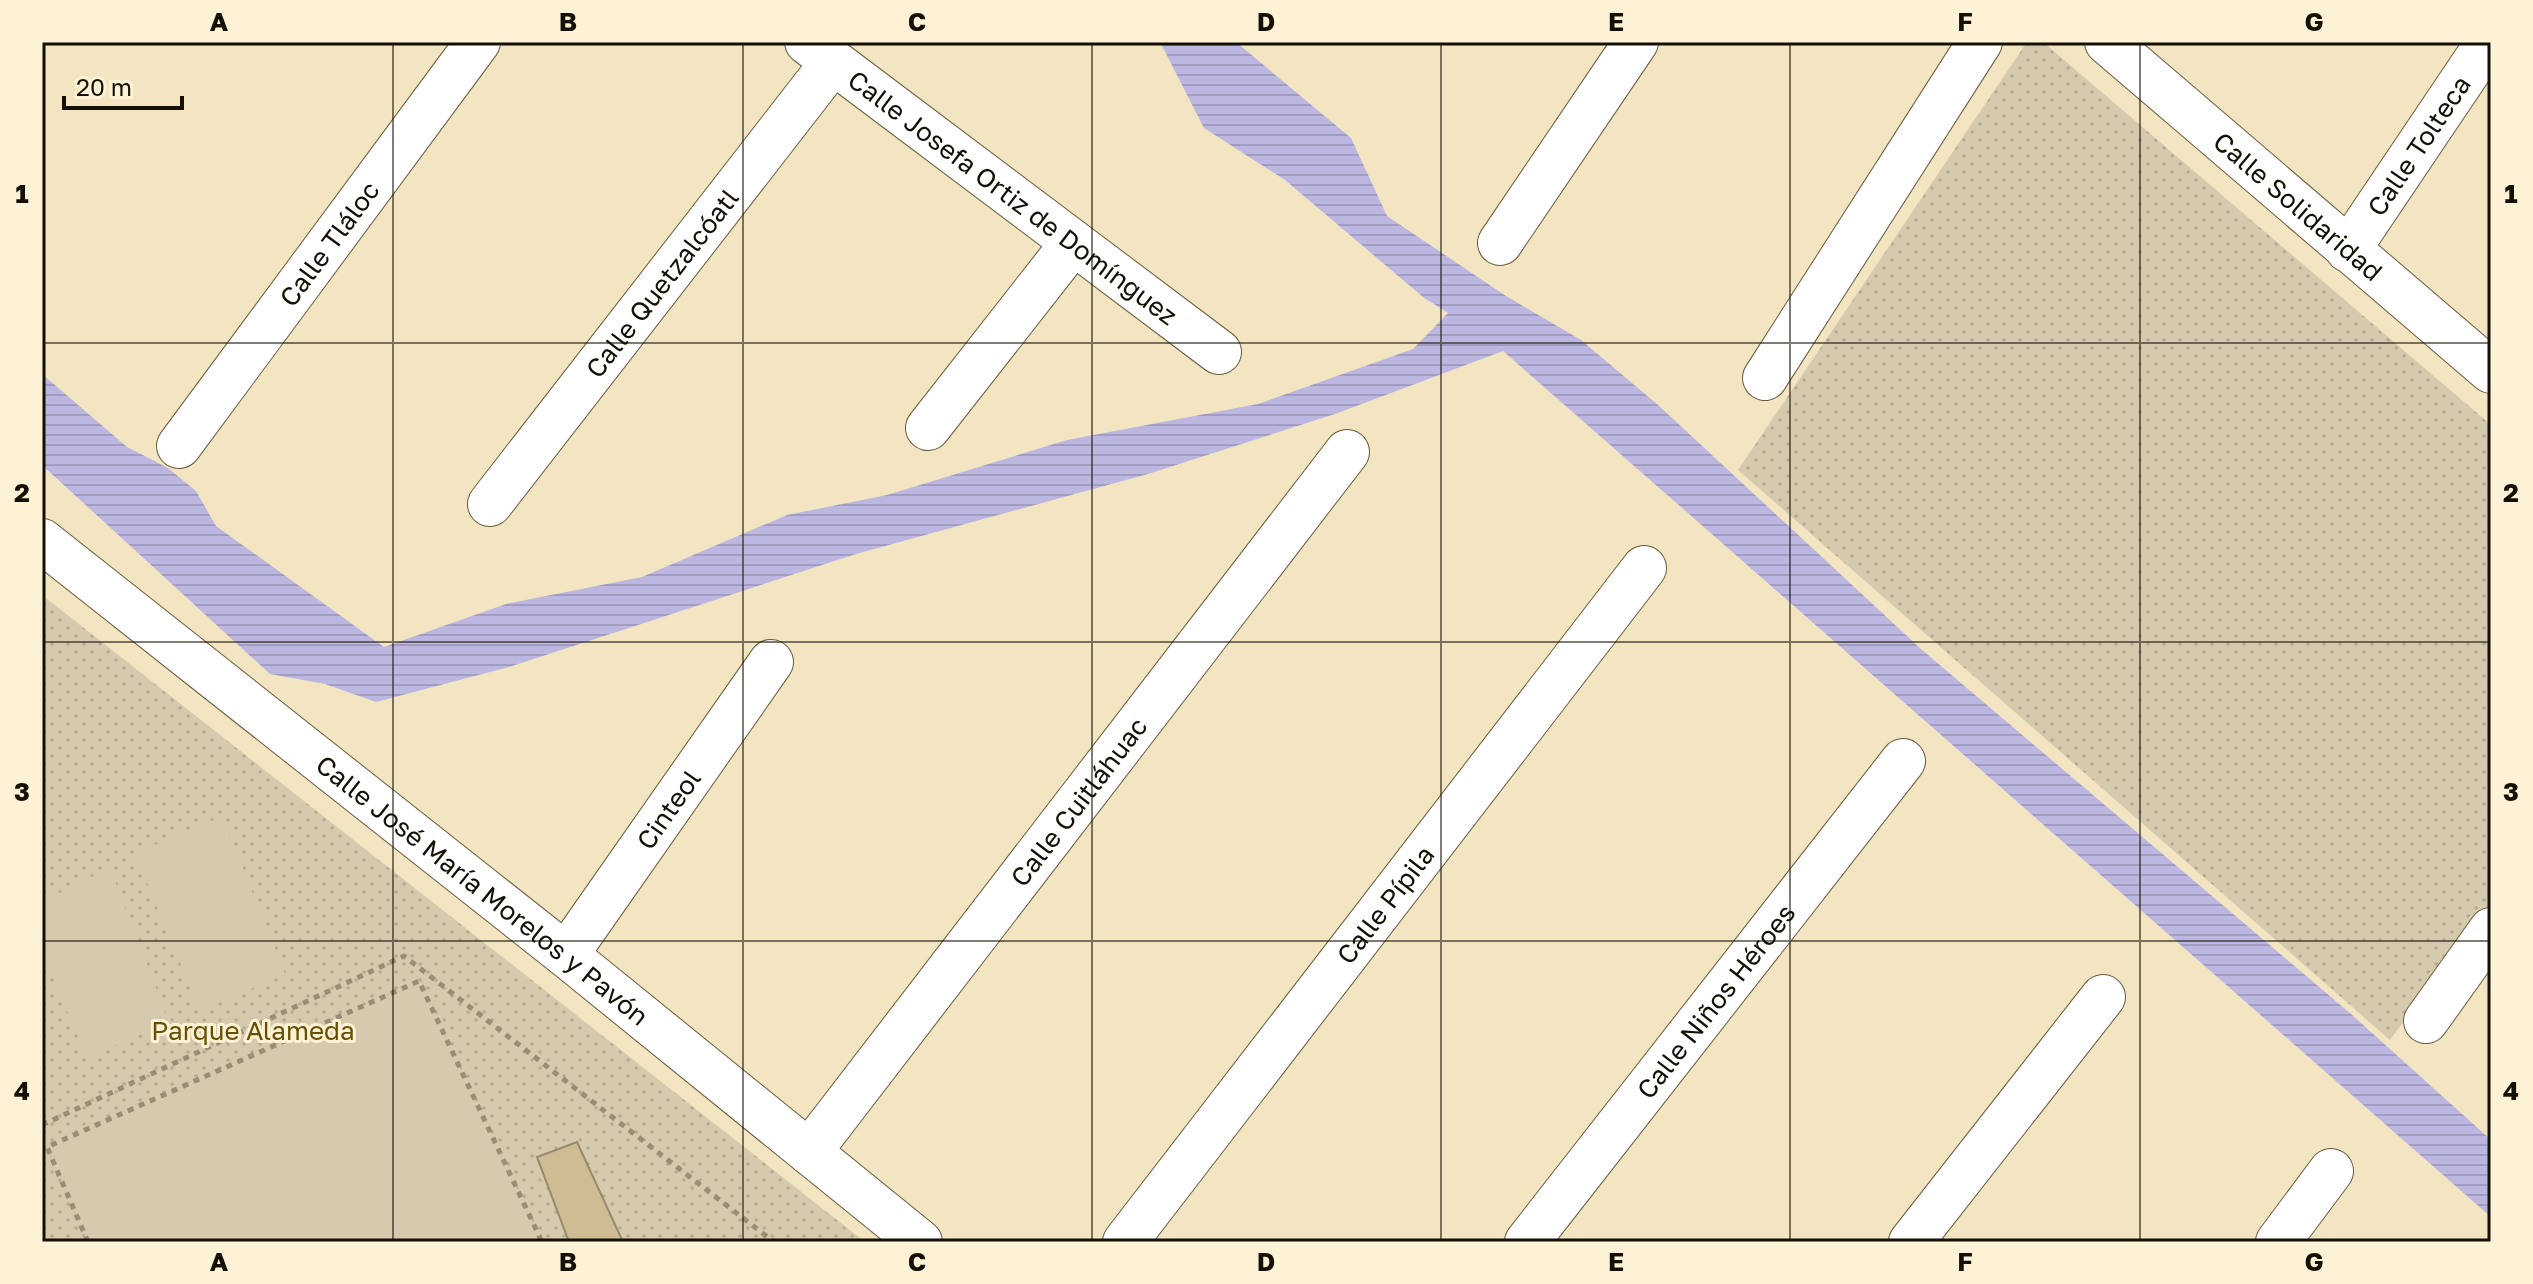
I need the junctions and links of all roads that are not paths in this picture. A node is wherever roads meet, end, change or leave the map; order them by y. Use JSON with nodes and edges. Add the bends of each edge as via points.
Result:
{"nodes":[{"id":1,"x":478,"y":42,"type":"edge"},
{"id":2,"x":1636,"y":42,"type":"edge"},
{"id":3,"x":1980,"y":42,"type":"edge"},
{"id":4,"x":2488,"y":42,"type":"edge"},
{"id":5,"x":2124,"y":48,"type":"edge"},
{"id":6,"x":820,"y":52,"type":"edge"},
{"id":7,"x":1073,"y":243,"type":"junction"},
{"id":8,"x":1500,"y":243,"type":"dead end"},
{"id":9,"x":2348,"y":250,"type":"junction"},
{"id":10,"x":1219,"y":352,"type":"dead end"},
{"id":11,"x":2491,"y":371,"type":"edge"},
{"id":12,"x":1765,"y":378,"type":"dead end"},
{"id":13,"x":928,"y":428,"type":"dead end"},
{"id":14,"x":179,"y":446,"type":"dead end"},
{"id":15,"x":1347,"y":452,"type":"dead end"},
{"id":16,"x":490,"y":504,"type":"dead end"},
{"id":17,"x":42,"y":541,"type":"edge"},
{"id":18,"x":1644,"y":568,"type":"dead end"},
{"id":19,"x":771,"y":662,"type":"dead end"},
{"id":20,"x":1903,"y":761,"type":"dead end"},
{"id":21,"x":2491,"y":930,"type":"edge"},
{"id":22,"x":566,"y":955,"type":"junction"},
{"id":23,"x":2103,"y":997,"type":"dead end"},
{"id":24,"x":2426,"y":1021,"type":"dead end"},
{"id":25,"x":809,"y":1152,"type":"junction"},
{"id":26,"x":2331,"y":1171,"type":"dead end"},
{"id":27,"x":920,"y":1242,"type":"edge"},
{"id":28,"x":1125,"y":1242,"type":"edge"},
{"id":29,"x":1527,"y":1242,"type":"edge"},
{"id":30,"x":1911,"y":1242,"type":"edge"},
{"id":31,"x":2278,"y":1242,"type":"edge"}],
"edges":[{"from":1,"to":14,"type":"street","name":"Calle Tláloc"},
{"from":2,"to":8,"type":"street"},
{"from":3,"to":12,"type":"street"},
{"from":4,"to":9,"type":"street","name":"Calle Tolteca"},
{"from":5,"to":9,"type":"street","name":"Calle Solidaridad"},
{"from":6,"to":7,"type":"street","name":"Calle Josefa Ortiz de Domínguez"},
{"from":6,"to":16,"type":"street","name":"Calle Quetzalcóatl"},
{"from":7,"to":10,"type":"street","name":"Calle Josefa Ortiz de Domínguez"},
{"from":7,"to":13,"type":"street"},
{"from":9,"to":11,"type":"street","name":"Calle Solidaridad"},
{"from":15,"to":25,"type":"street","name":"Calle Cuitláhuac"},
{"from":17,"to":22,"type":"street","name":"Calle José María Morelos y Pavón"},
{"from":18,"to":28,"type":"street","name":"Calle Pípila"},
{"from":19,"to":22,"type":"street","name":"Cinteol"},
{"from":20,"to":29,"type":"street","name":"Calle Niños Héroes"},
{"from":21,"to":24,"type":"street"},
{"from":22,"to":25,"type":"street","name":"Calle José María Morelos y Pavón"},
{"from":23,"to":30,"type":"street"},
{"from":25,"to":27,"type":"street","name":"Calle José María Morelos y Pavón"},
{"from":26,"to":31,"type":"street"}]}
